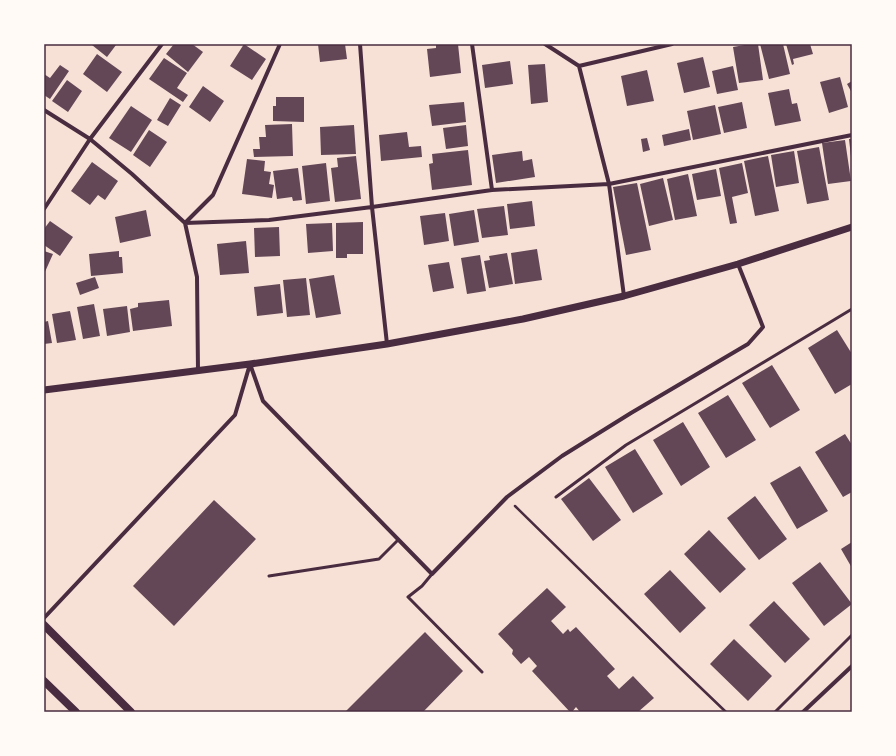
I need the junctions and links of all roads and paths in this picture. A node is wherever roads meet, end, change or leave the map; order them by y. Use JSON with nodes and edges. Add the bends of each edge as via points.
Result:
{"nodes":[{"id":1,"x":162,"y":44,"type":"edge"},
{"id":2,"x":280,"y":44,"type":"edge"},
{"id":3,"x":360,"y":44,"type":"edge"},
{"id":4,"x":472,"y":44,"type":"edge"},
{"id":5,"x":545,"y":44,"type":"edge"},
{"id":6,"x":672,"y":44,"type":"edge"},
{"id":7,"x":579,"y":66,"type":"junction"},
{"id":8,"x":44,"y":110,"type":"edge"},
{"id":9,"x":852,"y":135,"type":"edge"},
{"id":10,"x":90,"y":139,"type":"junction"},
{"id":11,"x":609,"y":184,"type":"junction"},
{"id":12,"x":492,"y":190,"type":"junction"},
{"id":13,"x":372,"y":207,"type":"junction"},
{"id":14,"x":44,"y":209,"type":"edge"},
{"id":15,"x":185,"y":223,"type":"junction"},
{"id":16,"x":852,"y":227,"type":"edge"},
{"id":17,"x":738,"y":264,"type":"junction"},
{"id":18,"x":624,"y":296,"type":"junction"},
{"id":19,"x":852,"y":310,"type":"edge"},
{"id":20,"x":387,"y":344,"type":"junction"},
{"id":21,"x":250,"y":364,"type":"junction"},
{"id":22,"x":198,"y":371,"type":"junction"},
{"id":23,"x":44,"y":390,"type":"edge"},
{"id":24,"x":556,"y":497,"type":"dead end"},
{"id":25,"x":507,"y":498,"type":"junction"},
{"id":26,"x":398,"y":540,"type":"junction"},
{"id":27,"x":432,"y":574,"type":"junction"},
{"id":28,"x":269,"y":576,"type":"dead end"},
{"id":29,"x":44,"y":618,"type":"edge"},
{"id":30,"x":44,"y":625,"type":"edge"},
{"id":31,"x":852,"y":635,"type":"edge"},
{"id":32,"x":852,"y":666,"type":"edge"},
{"id":33,"x":482,"y":672,"type":"dead end"},
{"id":34,"x":44,"y":680,"type":"edge"},
{"id":35,"x":76,"y":712,"type":"edge"},
{"id":36,"x":131,"y":712,"type":"edge"},
{"id":37,"x":726,"y":712,"type":"edge"},
{"id":38,"x":775,"y":712,"type":"edge"},
{"id":39,"x":803,"y":712,"type":"edge"}],
"edges":[{"from":1,"to":10,"type":"street"},
{"from":2,"to":15,"type":"street","via":[[213,195]]},
{"from":3,"to":13,"type":"street"},
{"from":4,"to":12,"type":"street"},
{"from":5,"to":7,"type":"street"},
{"from":6,"to":7,"type":"street"},
{"from":7,"to":11,"type":"street"},
{"from":8,"to":10,"type":"street"},
{"from":9,"to":11,"type":"street"},
{"from":10,"to":14,"type":"street"},
{"from":10,"to":15,"type":"street"},
{"from":11,"to":12,"type":"street"},
{"from":11,"to":18,"type":"street"},
{"from":12,"to":13,"type":"street"},
{"from":13,"to":15,"type":"street","via":[[269,220]]},
{"from":13,"to":20,"type":"street"},
{"from":15,"to":22,"type":"street","via":[[197,278]]},
{"from":16,"to":17,"type":"street"},
{"from":17,"to":18,"type":"street"},
{"from":17,"to":25,"type":"street","via":[[763,327],[748,344],[631,412],[562,456]]},
{"from":18,"to":20,"type":"street","via":[[523,320]]},
{"from":19,"to":24,"type":"lane","via":[[626,445]]},
{"from":20,"to":21,"type":"street"},
{"from":21,"to":22,"type":"street"},
{"from":21,"to":26,"type":"street","via":[[263,401]]},
{"from":21,"to":29,"type":"street","via":[[235,416]]},
{"from":22,"to":23,"type":"street"},
{"from":25,"to":27,"type":"street"},
{"from":25,"to":37,"type":"path"},
{"from":26,"to":27,"type":"street"},
{"from":26,"to":28,"type":"lane","via":[[379,559]]},
{"from":27,"to":33,"type":"lane","via":[[408,598]]},
{"from":30,"to":36,"type":"main road"},
{"from":31,"to":38,"type":"lane"},
{"from":32,"to":39,"type":"street"},
{"from":34,"to":35,"type":"main road"}]}
